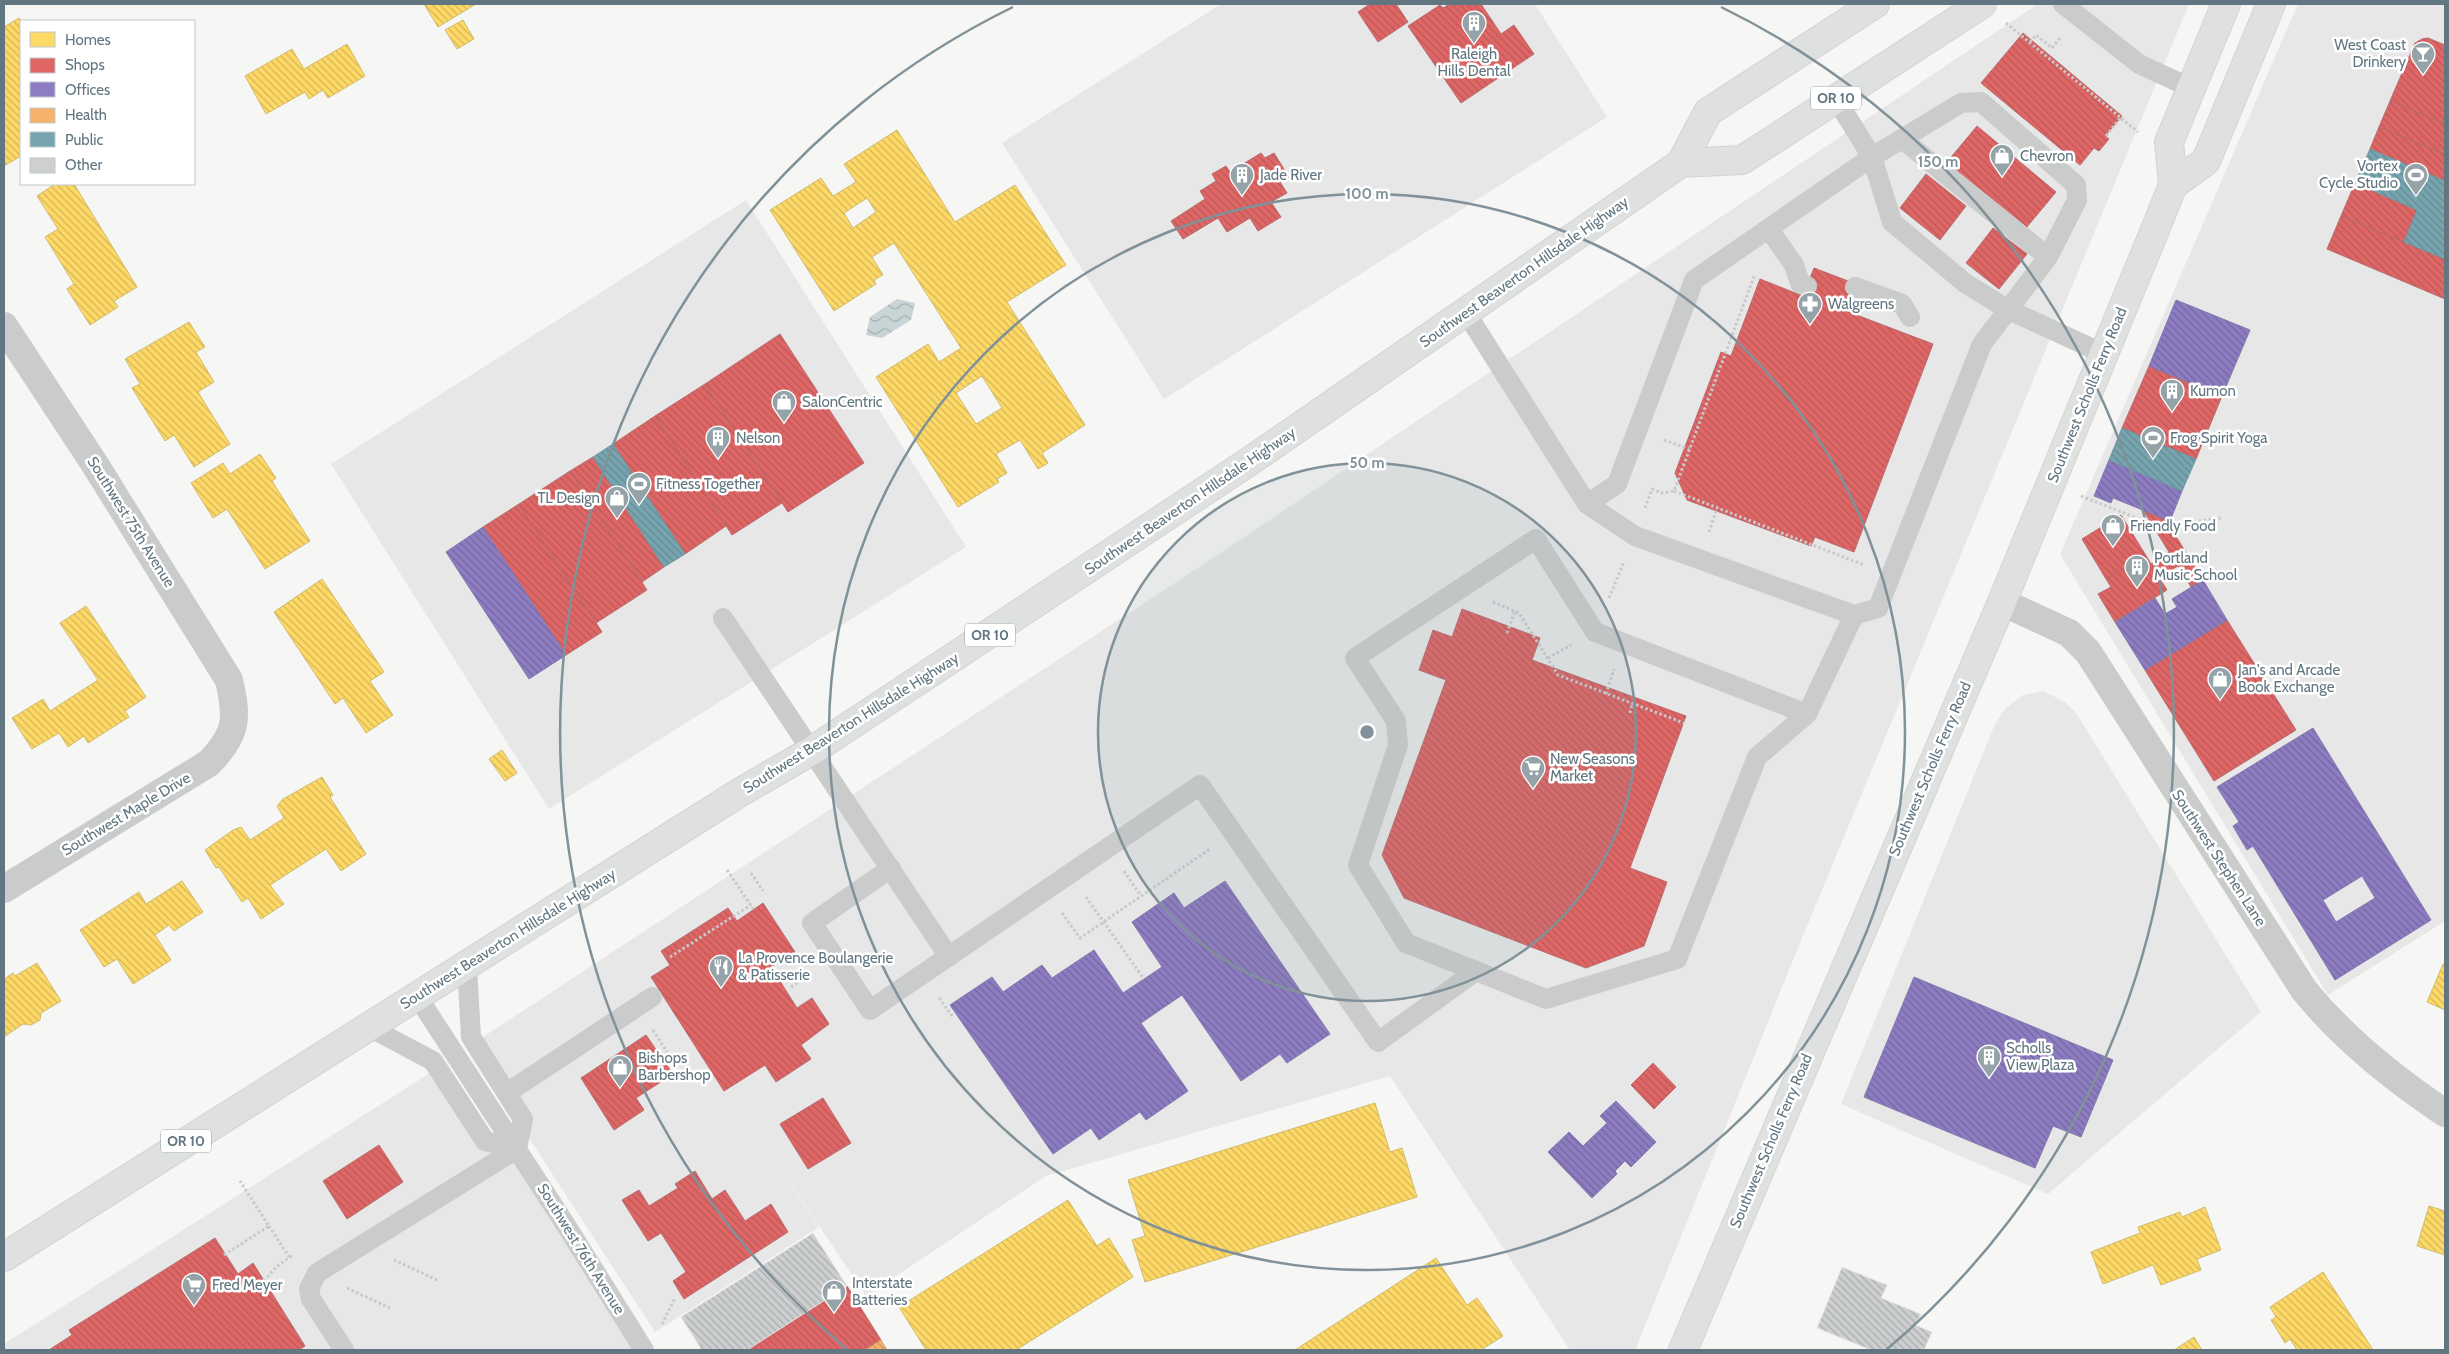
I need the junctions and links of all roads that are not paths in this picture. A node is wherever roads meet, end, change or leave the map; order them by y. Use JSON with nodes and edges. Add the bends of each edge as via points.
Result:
{"nodes":[{"id":1,"x":1875,"y":4,"type":"edge"},
{"id":2,"x":1982,"y":4,"type":"edge"},
{"id":3,"x":2063,"y":4,"type":"edge"},
{"id":4,"x":2226,"y":4,"type":"edge"},
{"id":5,"x":2271,"y":4,"type":"edge"},
{"id":6,"x":2191,"y":88,"type":"junction"},
{"id":7,"x":1836,"y":99,"type":"junction"},
{"id":8,"x":1902,"y":139,"type":"junction"},
{"id":9,"x":1872,"y":157,"type":"junction"},
{"id":10,"x":1681,"y":163,"type":"junction"},
{"id":11,"x":2172,"y":185,"type":"junction"},
{"id":12,"x":1769,"y":229,"type":"junction"},
{"id":13,"x":2048,"y":257,"type":"junction"},
{"id":14,"x":1810,"y":279,"type":"dead end"},
{"id":15,"x":1855,"y":287,"type":"dead end"},
{"id":16,"x":2007,"y":309,"type":"junction"},
{"id":17,"x":1466,"y":311,"type":"junction"},
{"id":18,"x":1910,"y":317,"type":"dead end"},
{"id":19,"x":4,"y":326,"type":"edge"},
{"id":20,"x":2104,"y":354,"type":"junction"},
{"id":21,"x":1587,"y":504,"type":"junction"},
{"id":22,"x":2002,"y":602,"type":"junction"},
{"id":23,"x":1854,"y":615,"type":"junction"},
{"id":24,"x":723,"y":618,"type":"dead end"},
{"id":25,"x":1807,"y":714,"type":"junction"},
{"id":26,"x":233,"y":727,"type":"joint"},
{"id":27,"x":812,"y":750,"type":"junction"},
{"id":28,"x":892,"y":868,"type":"junction"},
{"id":29,"x":4,"y":889,"type":"edge"},
{"id":30,"x":949,"y":957,"type":"junction"},
{"id":31,"x":466,"y":966,"type":"junction"},
{"id":32,"x":1476,"y":971,"type":"junction"},
{"id":33,"x":417,"y":996,"type":"junction"},
{"id":34,"x":652,"y":997,"type":"dead end"},
{"id":35,"x":369,"y":1027,"type":"junction"},
{"id":36,"x":507,"y":1093,"type":"junction"},
{"id":37,"x":2445,"y":1113,"type":"edge"},
{"id":38,"x":517,"y":1149,"type":"junction"},
{"id":39,"x":4,"y":1257,"type":"edge"},
{"id":40,"x":344,"y":1350,"type":"edge"},
{"id":41,"x":644,"y":1350,"type":"edge"},
{"id":42,"x":1683,"y":1350,"type":"edge"}],
"edges":[{"from":1,"to":10,"type":"main road","name":"Southwest Beaverton Hillsdale Highway","number":"OR 10","via":[[1708,112]]},
{"from":2,"to":7,"type":"main road","number":"OR 10"},
{"from":3,"to":6,"type":"lane","via":[[2139,64]]},
{"from":4,"to":6,"type":"main road","name":"Southwest Scholls Ferry Road"},
{"from":5,"to":11,"type":"main road","via":[[2206,161]]},
{"from":6,"to":11,"type":"main road","name":"Southwest Scholls Ferry Road","via":[[2169,142]]},
{"from":7,"to":9,"type":"lane"},
{"from":7,"to":10,"type":"main road","number":"OR 10","via":[[1742,160]]},
{"from":8,"to":9,"type":"lane"},
{"from":8,"to":13,"type":"lane"},
{"from":8,"to":13,"type":"lane","via":[[1961,103],[1981,102],[2076,186],[2077,200]]},
{"from":9,"to":12,"type":"lane"},
{"from":9,"to":16,"type":"lane","via":[[1892,222],[1966,283]]},
{"from":10,"to":17,"type":"main road","name":"Southwest Beaverton Hillsdale Highway","number":"OR 10"},
{"from":11,"to":20,"type":"main road","name":"Southwest Scholls Ferry Road"},
{"from":12,"to":14,"type":"lane","via":[[1794,265],[1800,283]]},
{"from":12,"to":21,"type":"lane","via":[[1694,280],[1617,484]]},
{"from":13,"to":16,"type":"lane"},
{"from":15,"to":18,"type":"lane","via":[[1902,304]]},
{"from":16,"to":20,"type":"lane"},
{"from":16,"to":23,"type":"lane","via":[[1982,344],[1878,608]]},
{"from":17,"to":21,"type":"lane"},
{"from":17,"to":27,"type":"main road","name":"Southwest Beaverton Hillsdale Highway","number":"OR 10","via":[[1250,461]]},
{"from":19,"to":26,"type":"street","name":"Southwest 75th Avenue","via":[[230,680],[234,703]]},
{"from":20,"to":22,"type":"main road","name":"Southwest Scholls Ferry Road"},
{"from":21,"to":23,"type":"lane","via":[[1635,536]]},
{"from":22,"to":37,"type":"street","name":"Southwest Stephen Lane","via":[[2069,633],[2088,652],[2304,990],[2322,1012],[2362,1048]]},
{"from":22,"to":42,"type":"main road","name":"Southwest Scholls Ferry Road"},
{"from":23,"to":25,"type":"lane"},
{"from":24,"to":27,"type":"lane"},
{"from":25,"to":32,"type":"lane","via":[[1757,758],[1677,959],[1546,999]]},
{"from":25,"to":32,"type":"lane","via":[[1595,632],[1536,539],[1355,658],[1396,721],[1398,745],[1358,865],[1406,943]]},
{"from":26,"to":29,"type":"street","name":"Southwest Maple Drive","via":[[227,744],[209,763]]},
{"from":27,"to":28,"type":"lane"},
{"from":27,"to":31,"type":"main road","name":"Southwest Beaverton Hillsdale Highway","number":"OR 10"},
{"from":28,"to":30,"type":"lane"},
{"from":28,"to":30,"type":"lane","via":[[812,924],[870,1010]]},
{"from":30,"to":32,"type":"lane","via":[[1200,785],[1378,1042]]},
{"from":31,"to":33,"type":"main road","name":"Southwest Beaverton Hillsdale Highway","number":"OR 10"},
{"from":31,"to":36,"type":"lane","via":[[471,1036]]},
{"from":33,"to":35,"type":"main road","name":"Southwest Beaverton Hillsdale Highway","number":"OR 10"},
{"from":33,"to":38,"type":"lane","name":"Southwest 76th Avenue"},
{"from":34,"to":36,"type":"lane"},
{"from":35,"to":38,"type":"lane","via":[[433,1061],[486,1140]]},
{"from":35,"to":39,"type":"main road","name":"Southwest Beaverton Hillsdale Highway","number":"OR 10"},
{"from":36,"to":38,"type":"lane","via":[[523,1119]]},
{"from":38,"to":40,"type":"lane","via":[[317,1274],[309,1289],[311,1299]]},
{"from":38,"to":41,"type":"lane","name":"Southwest 76th Avenue"}]}
